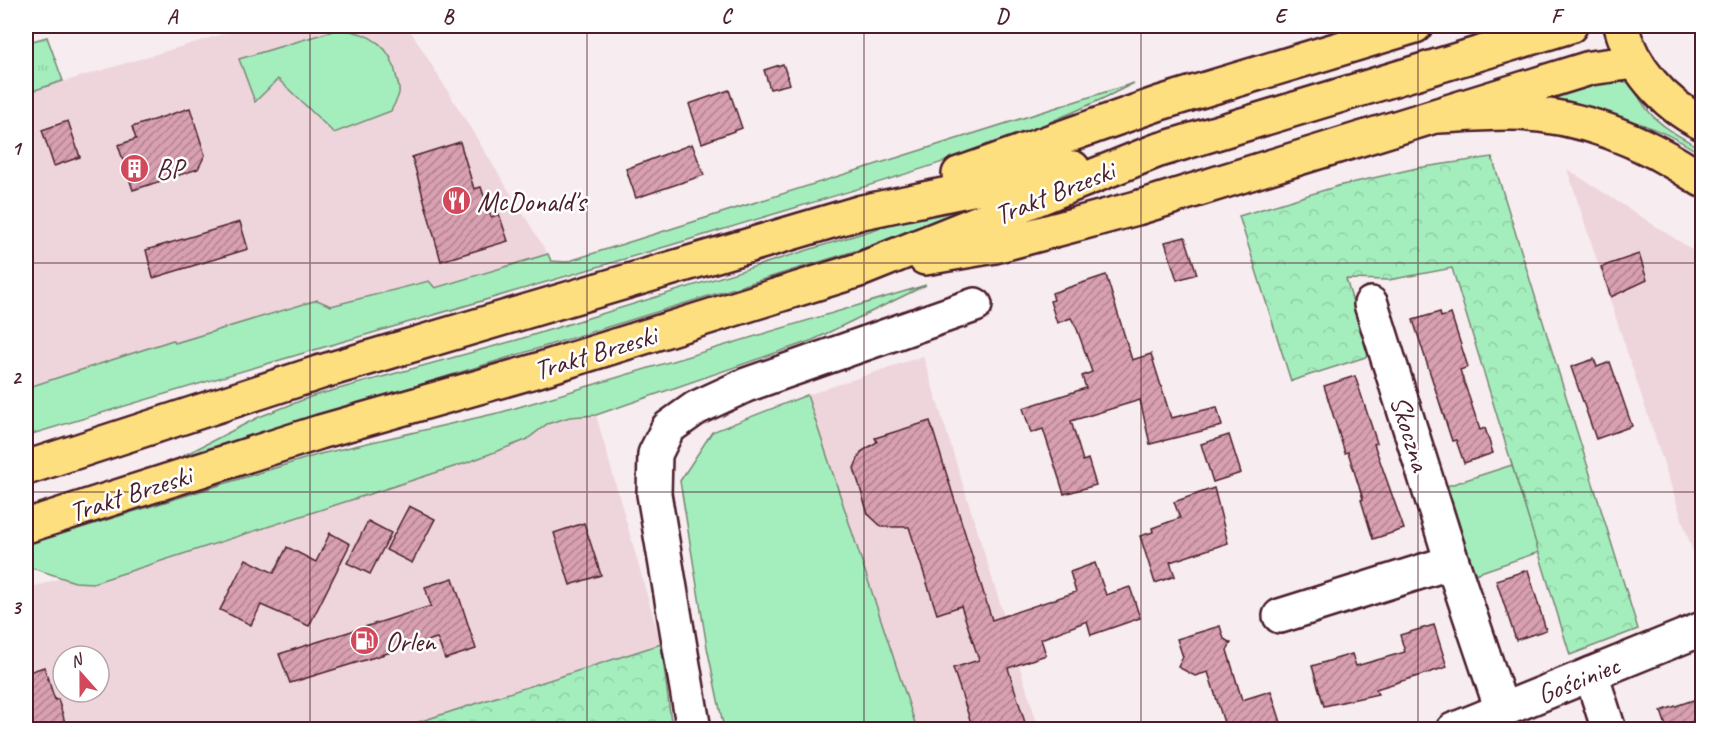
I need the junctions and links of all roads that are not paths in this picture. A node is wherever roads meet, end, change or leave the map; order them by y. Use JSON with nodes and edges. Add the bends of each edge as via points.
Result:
{"nodes":[{"id":1,"x":1415,"y":26,"type":"edge"},
{"id":2,"x":1570,"y":26,"type":"edge"},
{"id":3,"x":1621,"y":26,"type":"edge"},
{"id":4,"x":1636,"y":62,"type":"junction"},
{"id":5,"x":1439,"y":116,"type":"junction"},
{"id":6,"x":1702,"y":123,"type":"edge"},
{"id":7,"x":1156,"y":151,"type":"junction"},
{"id":8,"x":1702,"y":180,"type":"edge"},
{"id":9,"x":862,"y":212,"type":"junction"},
{"id":10,"x":862,"y":270,"type":"junction"},
{"id":11,"x":975,"y":304,"type":"dead end"},
{"id":12,"x":1371,"y":304,"type":"dead end"},
{"id":13,"x":26,"y":468,"type":"edge"},
{"id":14,"x":26,"y":526,"type":"edge"},
{"id":15,"x":1452,"y":562,"type":"junction"},
{"id":16,"x":1280,"y":616,"type":"dead end"},
{"id":17,"x":1702,"y":629,"type":"edge"},
{"id":18,"x":1591,"y":674,"type":"junction"},
{"id":19,"x":1502,"y":710,"type":"junction"},
{"id":20,"x":694,"y":729,"type":"edge"},
{"id":21,"x":1453,"y":729,"type":"edge"},
{"id":22,"x":1609,"y":729,"type":"edge"}],
"edges":[{"from":1,"to":9,"type":"main road","via":[[1160,103]]},
{"from":2,"to":7,"type":"main road","name":"Trakt Brzeski"},
{"from":3,"to":4,"type":"main road"},
{"from":4,"to":5,"type":"main road","via":[[1590,68]]},
{"from":4,"to":6,"type":"main road","via":[[1669,102]]},
{"from":5,"to":8,"type":"main road","via":[[1510,113],[1584,123],[1649,147]]},
{"from":5,"to":10,"type":"main road","via":[[1137,208],[995,246]]},
{"from":7,"to":9,"type":"main road","name":"Trakt Brzeski"},
{"from":7,"to":10,"type":"main road","name":"Trakt Brzeski"},
{"from":9,"to":13,"type":"main road","name":"Trakt Brzeski","via":[[321,372]]},
{"from":10,"to":14,"type":"main road","name":"Trakt Brzeski","via":[[535,371],[320,432]]},
{"from":11,"to":20,"type":"street","via":[[746,385],[696,408],[668,428],[655,454],[654,494]]},
{"from":12,"to":15,"type":"street","name":"Skoczna"},
{"from":15,"to":16,"type":"street"},
{"from":15,"to":19,"type":"street","name":"Skoczna"},
{"from":17,"to":18,"type":"street","name":"Gościniec"},
{"from":18,"to":19,"type":"street","name":"Gościniec"},
{"from":18,"to":22,"type":"street"},
{"from":19,"to":21,"type":"street","name":"Gościniec"}]}
